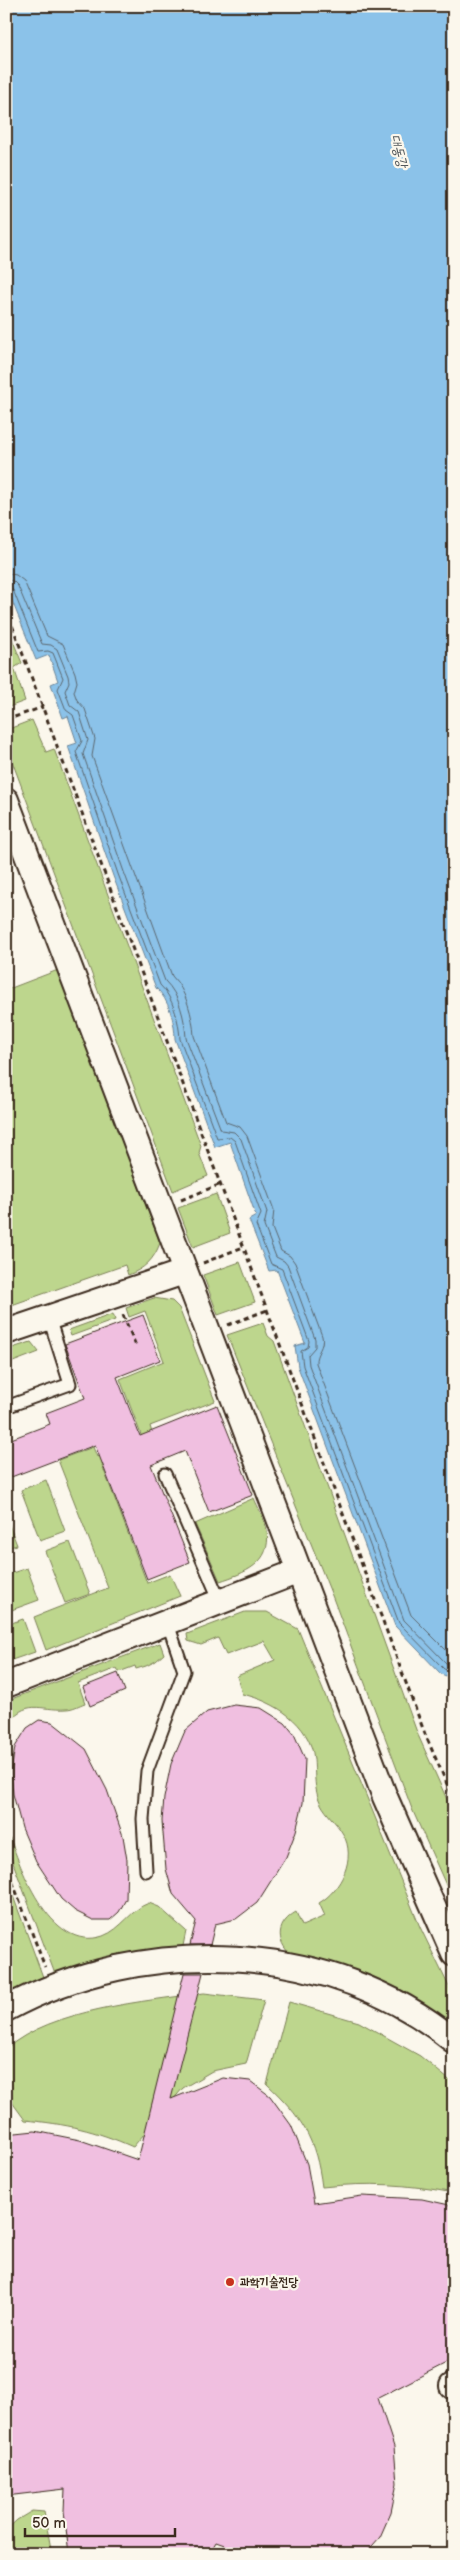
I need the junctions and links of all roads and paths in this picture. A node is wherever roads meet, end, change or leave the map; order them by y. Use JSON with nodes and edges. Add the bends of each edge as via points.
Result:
{"nodes":[{"id":1,"x":6,"y":609,"type":"edge"},
{"id":2,"x":43,"y":707,"type":"junction"},
{"id":3,"x":6,"y":720,"type":"edge"},
{"id":4,"x":6,"y":800,"type":"edge"},
{"id":5,"x":221,"y":1184,"type":"junction"},
{"id":6,"x":179,"y":1201,"type":"dead end"},
{"id":7,"x":243,"y":1248,"type":"junction"},
{"id":8,"x":193,"y":1268,"type":"junction"},
{"id":9,"x":267,"y":1310,"type":"junction"},
{"id":10,"x":122,"y":1313,"type":"dead end"},
{"id":11,"x":49,"y":1318,"type":"junction"},
{"id":12,"x":225,"y":1326,"type":"dead end"},
{"id":13,"x":6,"y":1332,"type":"edge"},
{"id":14,"x":136,"y":1346,"type":"dead end"},
{"id":15,"x":6,"y":1407,"type":"edge"},
{"id":16,"x":165,"y":1474,"type":"dead end"},
{"id":17,"x":299,"y":1571,"type":"junction"},
{"id":18,"x":220,"y":1601,"type":"junction"},
{"id":19,"x":167,"y":1621,"type":"junction"},
{"id":20,"x":6,"y":1685,"type":"edge"},
{"id":21,"x":454,"y":1800,"type":"edge"},
{"id":22,"x":6,"y":1865,"type":"edge"},
{"id":23,"x":146,"y":1871,"type":"dead end"},
{"id":24,"x":454,"y":1954,"type":"edge"},
{"id":25,"x":52,"y":1988,"type":"junction"},
{"id":26,"x":6,"y":2009,"type":"edge"},
{"id":27,"x":454,"y":2041,"type":"edge"}],
"edges":[{"from":1,"to":2,"type":"path"},
{"from":2,"to":3,"type":"path"},
{"from":2,"to":5,"type":"path"},
{"from":4,"to":8,"type":"street"},
{"from":5,"to":6,"type":"path"},
{"from":5,"to":7,"type":"path"},
{"from":7,"to":8,"type":"path"},
{"from":7,"to":9,"type":"path"},
{"from":8,"to":11,"type":"street"},
{"from":8,"to":17,"type":"street"},
{"from":9,"to":12,"type":"path"},
{"from":9,"to":21,"type":"path","via":[[425,1734]]},
{"from":10,"to":14,"type":"path"},
{"from":11,"to":13,"type":"street"},
{"from":11,"to":15,"type":"lane","via":[[70,1384]]},
{"from":16,"to":18,"type":"lane"},
{"from":17,"to":18,"type":"street"},
{"from":17,"to":24,"type":"street","via":[[385,1797]]},
{"from":18,"to":19,"type":"street"},
{"from":19,"to":20,"type":"street"},
{"from":19,"to":23,"type":"lane","via":[[184,1671],[147,1771],[143,1819]]},
{"from":22,"to":25,"type":"path"},
{"from":25,"to":26,"type":"street"},
{"from":25,"to":27,"type":"street","via":[[110,1969],[214,1956],[326,1974],[385,1997]]}]}
